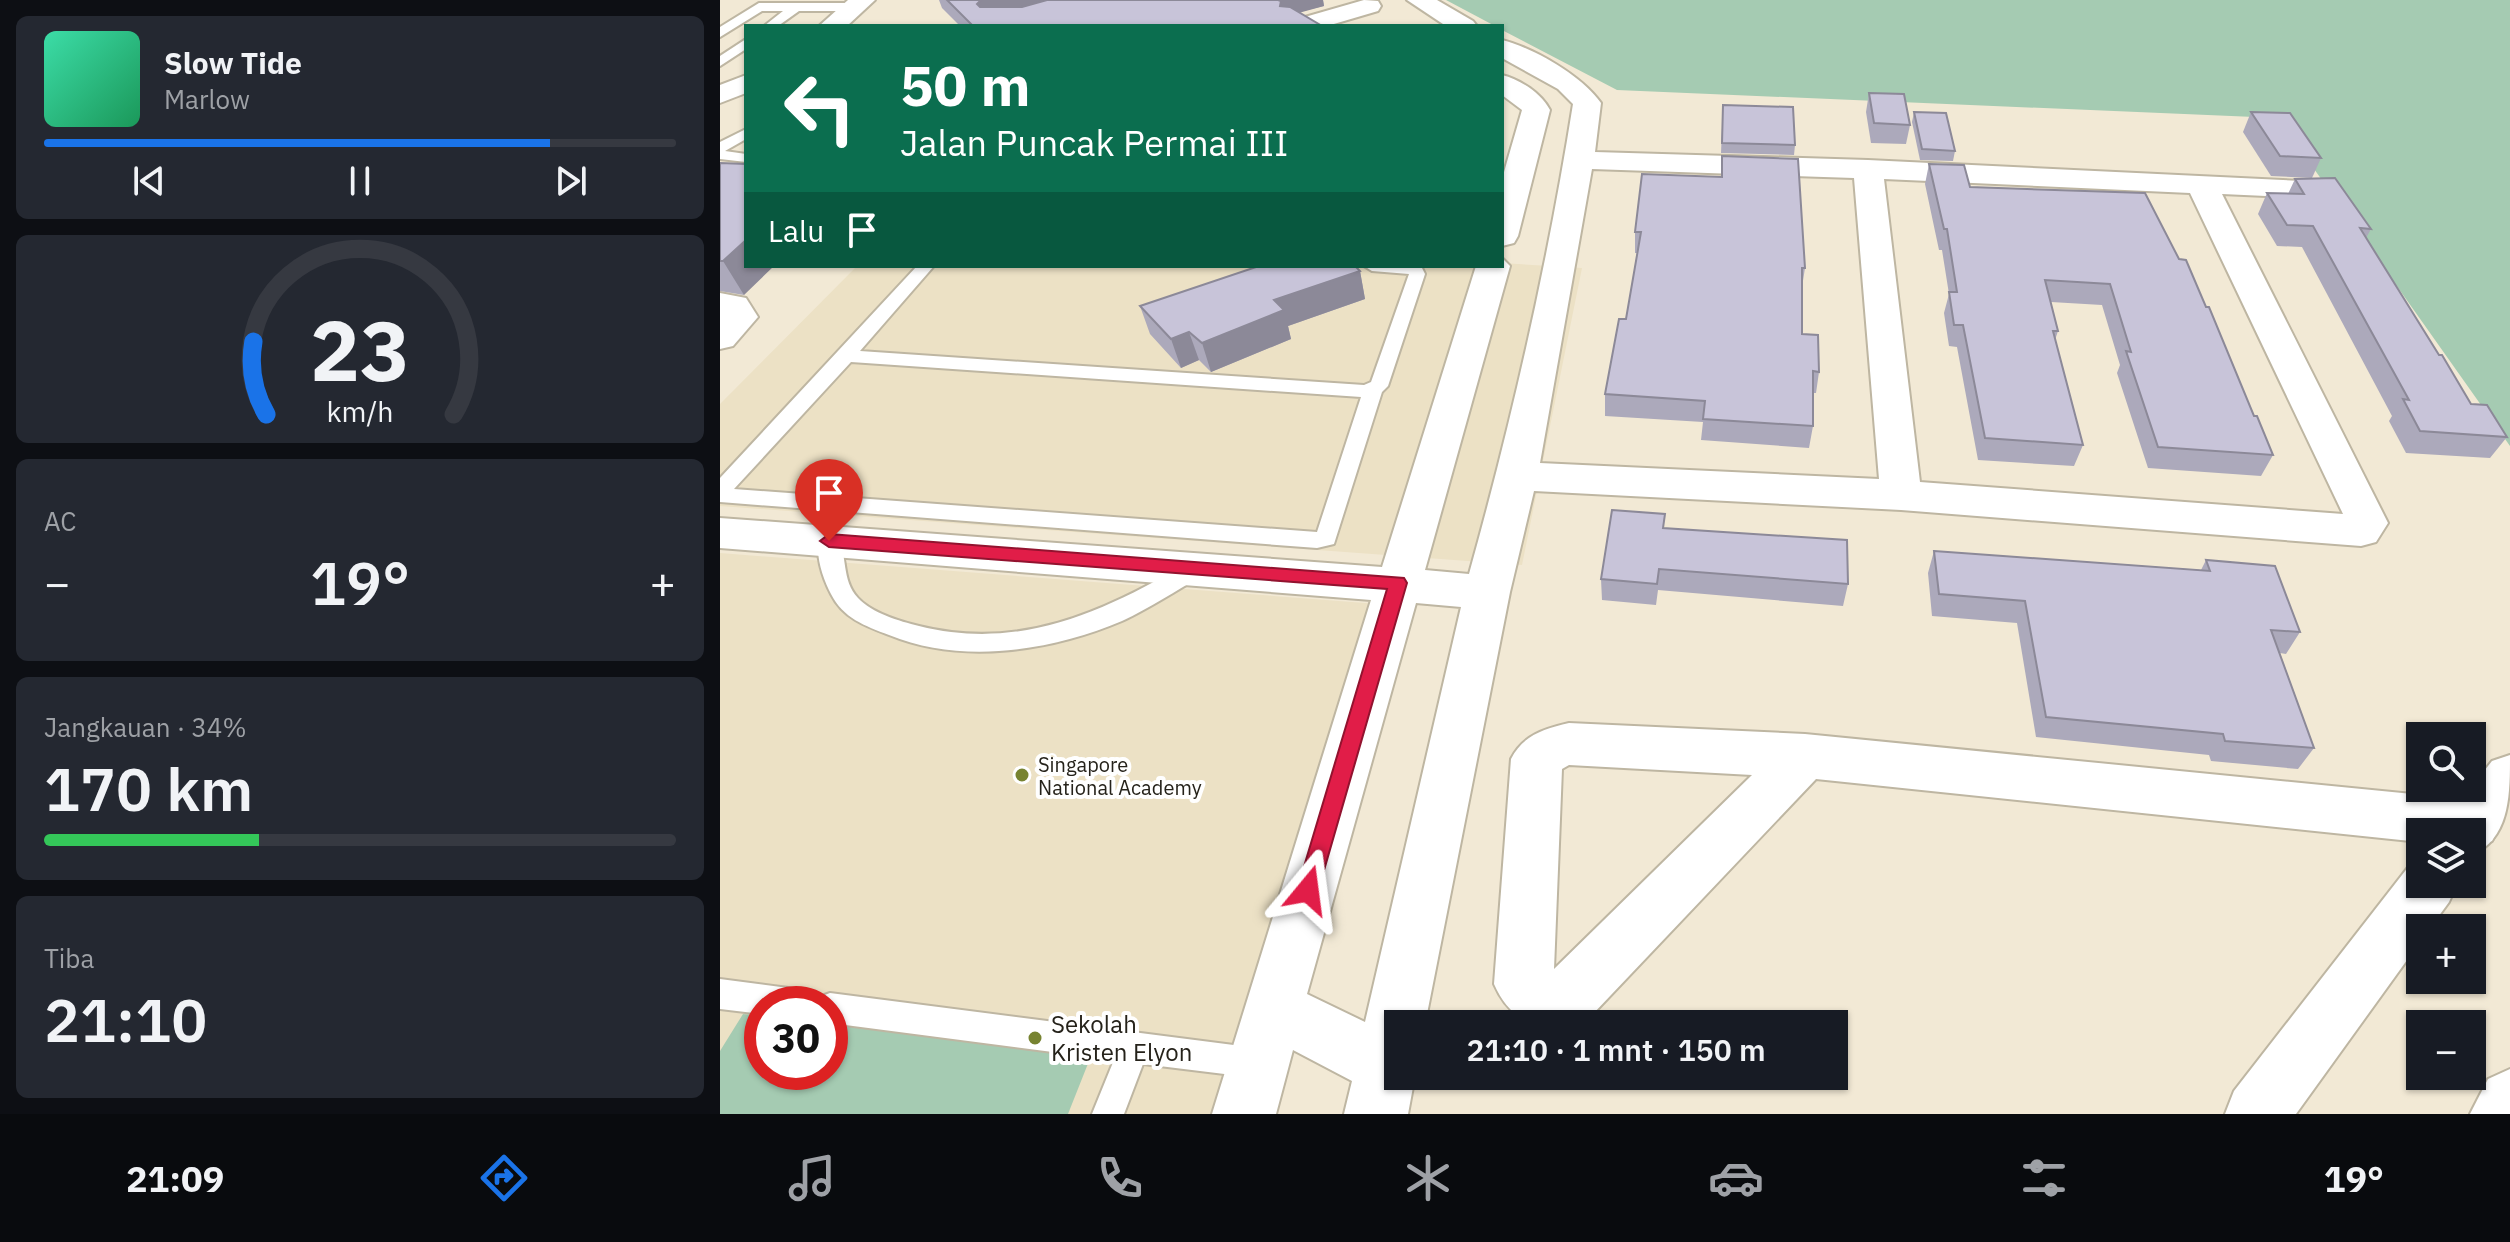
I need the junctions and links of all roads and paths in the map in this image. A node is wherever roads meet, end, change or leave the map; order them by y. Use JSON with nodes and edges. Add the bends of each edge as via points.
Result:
{"nodes":[{"id":1,"x":1419,"y":0,"type":"edge"},
{"id":2,"x":1364,"y":3,"type":"edge"},
{"id":3,"x":859,"y":4,"type":"edge"},
{"id":4,"x":797,"y":6,"type":"junction"},
{"id":5,"x":1392,"y":19,"type":"dead end"},
{"id":6,"x":773,"y":24,"type":"edge"},
{"id":7,"x":834,"y":24,"type":"edge"},
{"id":8,"x":1306,"y":24,"type":"edge"},
{"id":9,"x":1461,"y":24,"type":"edge"},
{"id":10,"x":720,"y":33,"type":"edge"},
{"id":11,"x":744,"y":44,"type":"edge"},
{"id":12,"x":1504,"y":49,"type":"edge"},
{"id":13,"x":720,"y":62,"type":"edge"},
{"id":14,"x":744,"y":86,"type":"edge"},
{"id":15,"x":1577,"y":93,"type":"junction"},
{"id":16,"x":1518,"y":95,"type":"edge"},
{"id":17,"x":726,"y":108,"type":"edge"},
{"id":18,"x":744,"y":134,"type":"edge"},
{"id":19,"x":720,"y":148,"type":"edge"},
{"id":20,"x":720,"y":155,"type":"edge"},
{"id":21,"x":744,"y":158,"type":"edge"},
{"id":22,"x":1579,"y":160,"type":"junction"},
{"id":23,"x":1868,"y":169,"type":"junction"},
{"id":24,"x":720,"y":182,"type":"edge"},
{"id":25,"x":744,"y":183,"type":"edge"},
{"id":26,"x":2201,"y":184,"type":"junction"},
{"id":27,"x":2312,"y":189,"type":"edge"},
{"id":28,"x":1504,"y":218,"type":"edge"},
{"id":29,"x":924,"y":268,"type":"edge"},
{"id":30,"x":1414,"y":268,"type":"edge"},
{"id":31,"x":1492,"y":268,"type":"edge"},
{"id":32,"x":720,"y":304,"type":"edge"},
{"id":33,"x":720,"y":338,"type":"edge"},
{"id":34,"x":850,"y":352,"type":"junction"},
{"id":35,"x":1373,"y":390,"type":"junction"},
{"id":36,"x":1517,"y":476,"type":"junction"},
{"id":37,"x":720,"y":492,"type":"edge"},
{"id":38,"x":1901,"y":495,"type":"junction"},
{"id":39,"x":720,"y":533,"type":"edge"},
{"id":40,"x":829,"y":541,"type":"junction"},
{"id":41,"x":1199,"y":567,"type":"junction"},
{"id":42,"x":1398,"y":583,"type":"junction"},
{"id":43,"x":1487,"y":592,"type":"junction"},
{"id":44,"x":1805,"y":756,"type":"junction"},
{"id":45,"x":2510,"y":777,"type":"edge"},
{"id":46,"x":2478,"y":818,"type":"edge"},
{"id":47,"x":2406,"y":821,"type":"edge"},
{"id":48,"x":2419,"y":898,"type":"edge"},
{"id":49,"x":720,"y":994,"type":"edge"},
{"id":50,"x":744,"y":997,"type":"edge"},
{"id":51,"x":848,"y":1010,"type":"edge"},
{"id":52,"x":1134,"y":1047,"type":"junction"},
{"id":53,"x":1258,"y":1063,"type":"edge"},
{"id":54,"x":1382,"y":1090,"type":"edge"},
{"id":55,"x":2510,"y":1101,"type":"edge"},
{"id":56,"x":1108,"y":1114,"type":"edge"},
{"id":57,"x":2257,"y":1114,"type":"edge"},
{"id":58,"x":2502,"y":1114,"type":"edge"}],
"edges":[{"from":1,"to":9,"type":"street"},
{"from":2,"to":5,"type":"street"},
{"from":2,"to":8,"type":"street"},
{"from":3,"to":4,"type":"lane"},
{"from":3,"to":7,"type":"street"},
{"from":4,"to":6,"type":"lane"},
{"from":4,"to":10,"type":"lane","via":[[759,7]]},
{"from":11,"to":13,"type":"lane"},
{"from":12,"to":15,"type":"street"},
{"from":14,"to":17,"type":"street"},
{"from":15,"to":16,"type":"street"},
{"from":15,"to":22,"type":"street"},
{"from":16,"to":28,"type":"street"},
{"from":18,"to":19,"type":"lane"},
{"from":20,"to":21,"type":"lane"},
{"from":22,"to":23,"type":"street"},
{"from":22,"to":36,"type":"street"},
{"from":23,"to":26,"type":"street"},
{"from":23,"to":38,"type":"street"},
{"from":24,"to":25,"type":"street"},
{"from":26,"to":27,"type":"street"},
{"from":26,"to":38,"type":"street","via":[[2366,517],[2365,528],[2352,532]]},
{"from":29,"to":34,"type":"lane"},
{"from":30,"to":35,"type":"lane","via":[[1417,274],[1379,386]]},
{"from":31,"to":42,"type":"street"},
{"from":32,"to":33,"type":"street","via":[[734,305],[740,317]]},
{"from":34,"to":35,"type":"lane","via":[[849,356]]},
{"from":34,"to":37,"type":"lane"},
{"from":35,"to":37,"type":"lane","via":[[1326,538],[1317,540]]},
{"from":36,"to":38,"type":"street"},
{"from":36,"to":43,"type":"street"},
{"from":39,"to":40,"type":"street"},
{"from":40,"to":41,"type":"street"},
{"from":40,"to":41,"type":"lane","via":[[839,590],[854,609],[895,630],[951,641],[1045,636],[1103,618]]},
{"from":41,"to":42,"type":"street"},
{"from":42,"to":43,"type":"street"},
{"from":42,"to":53,"type":"street"},
{"from":43,"to":54,"type":"street"},
{"from":44,"to":44,"type":"street","via":[[1569,744],[1537,759],[1524,984],[1533,995],[1544,999],[1571,994]]},
{"from":44,"to":47,"type":"street"},
{"from":45,"to":46,"type":"street"},
{"from":48,"to":57,"type":"street"},
{"from":49,"to":50,"type":"lane"},
{"from":51,"to":52,"type":"lane"},
{"from":52,"to":53,"type":"lane"},
{"from":52,"to":56,"type":"lane"},
{"from":53,"to":54,"type":"street","via":[[1308,1024]]},
{"from":55,"to":58,"type":"street"}]}
